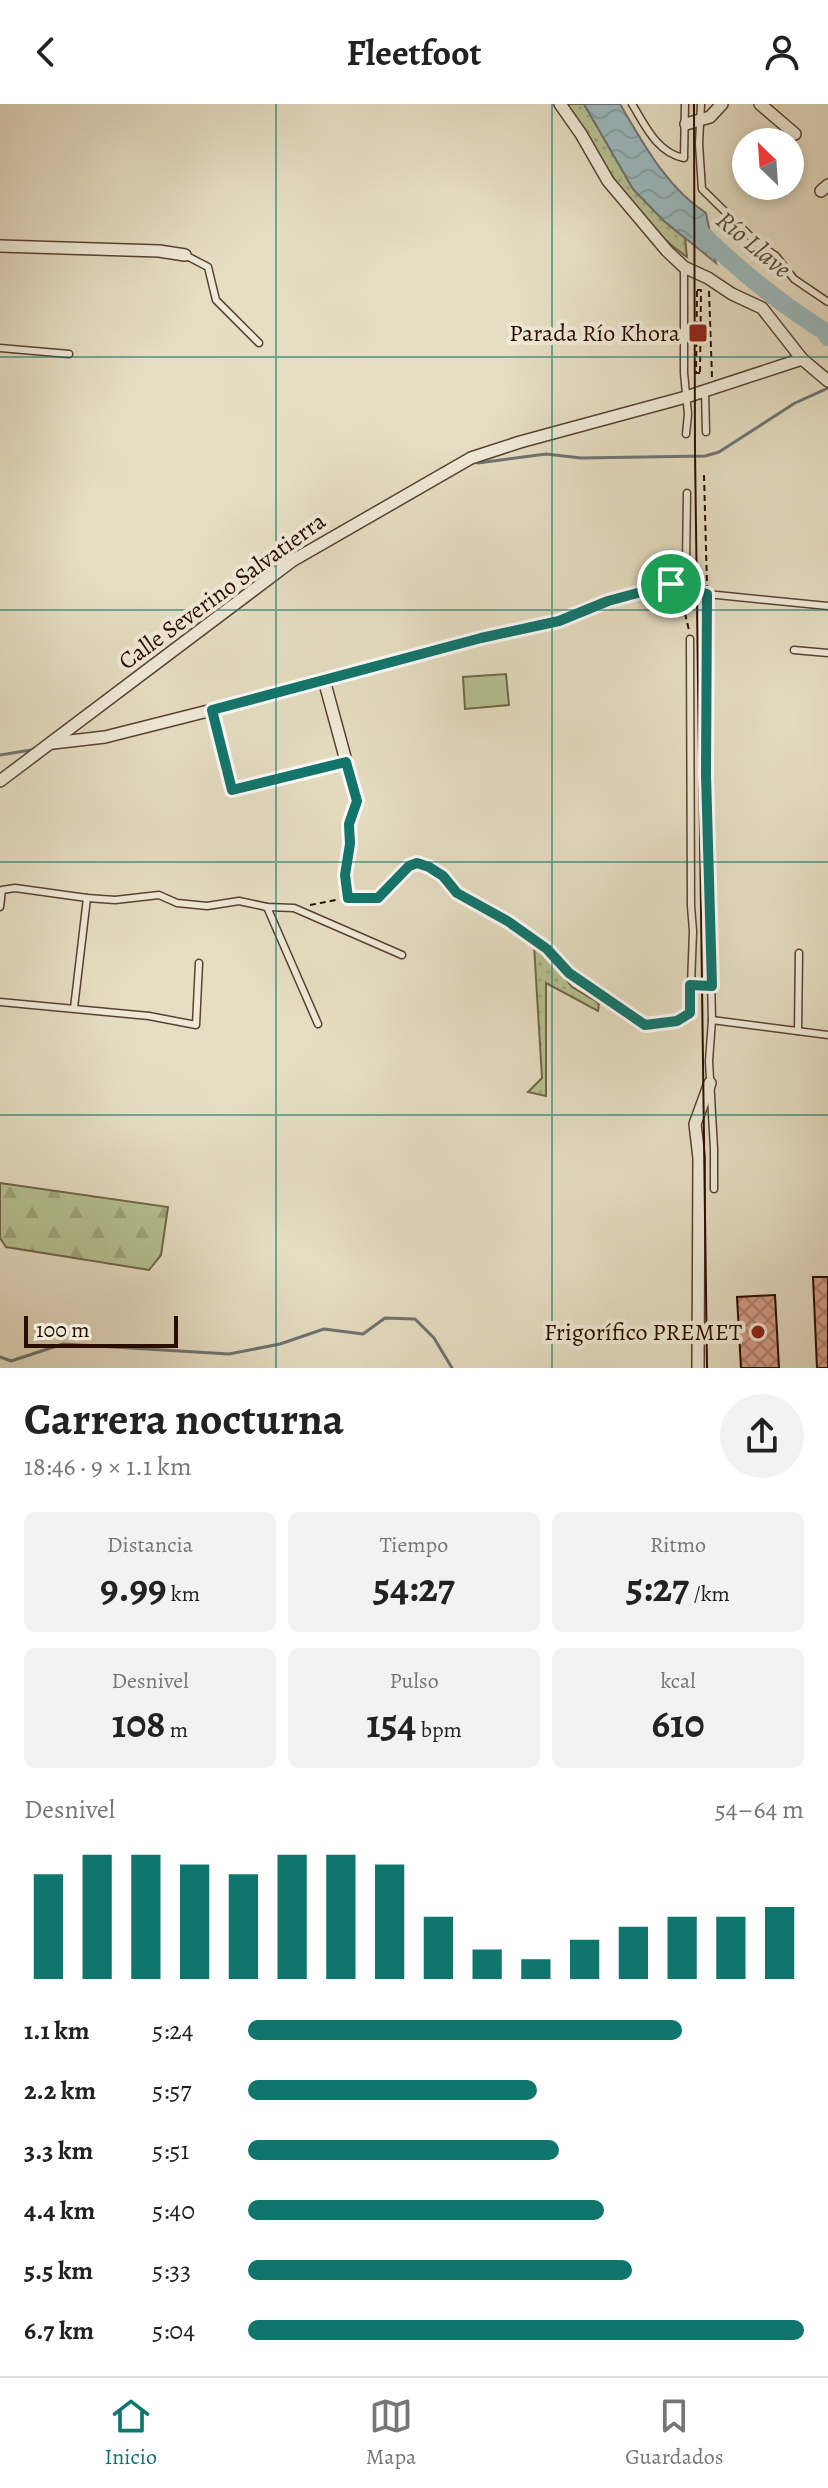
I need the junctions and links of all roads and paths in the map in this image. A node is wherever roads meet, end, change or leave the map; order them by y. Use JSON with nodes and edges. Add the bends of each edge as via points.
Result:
{"nodes":[{"id":1,"x":560,"y":104,"type":"edge"},
{"id":2,"x":632,"y":104,"type":"edge"},
{"id":3,"x":685,"y":104,"type":"edge"},
{"id":4,"x":701,"y":104,"type":"edge"},
{"id":5,"x":722,"y":104,"type":"edge"},
{"id":6,"x":760,"y":104,"type":"edge"},
{"id":7,"x":701,"y":120,"type":"junction"},
{"id":8,"x":686,"y":124,"type":"junction"},
{"id":9,"x":788,"y":128,"type":"edge"},
{"id":10,"x":0,"y":246,"type":"edge"},
{"id":11,"x":185,"y":255,"type":"joint"},
{"id":12,"x":684,"y":267,"type":"junction"},
{"id":13,"x":708,"y":278,"type":"junction"},
{"id":14,"x":697,"y":290,"type":"joint"},
{"id":15,"x":828,"y":302,"type":"edge"},
{"id":16,"x":259,"y":343,"type":"dead end"},
{"id":17,"x":0,"y":348,"type":"edge"},
{"id":18,"x":69,"y":354,"type":"dead end"},
{"id":19,"x":802,"y":359,"type":"junction"},
{"id":20,"x":828,"y":381,"type":"edge"},
{"id":21,"x":709,"y":390,"type":"junction"},
{"id":22,"x":686,"y":397,"type":"junction"},
{"id":23,"x":706,"y":432,"type":"dead end"},
{"id":24,"x":686,"y":434,"type":"dead end"},
{"id":25,"x":704,"y":475,"type":"dead end"},
{"id":26,"x":687,"y":493,"type":"dead end"},
{"id":27,"x":671,"y":584,"type":"junction"},
{"id":28,"x":707,"y":594,"type":"junction"},
{"id":29,"x":828,"y":606,"type":"edge"},
{"id":30,"x":690,"y":639,"type":"joint"},
{"id":31,"x":794,"y":650,"type":"dead end"},
{"id":32,"x":828,"y":653,"type":"edge"},
{"id":33,"x":324,"y":680,"type":"junction"},
{"id":34,"x":212,"y":710,"type":"junction"},
{"id":35,"x":52,"y":743,"type":"junction"},
{"id":36,"x":346,"y":762,"type":"junction"},
{"id":37,"x":0,"y":781,"type":"edge"},
{"id":38,"x":87,"y":898,"type":"junction"},
{"id":39,"x":348,"y":898,"type":"junction"},
{"id":40,"x":0,"y":907,"type":"edge"},
{"id":41,"x":267,"y":907,"type":"junction"},
{"id":42,"x":294,"y":908,"type":"junction"},
{"id":43,"x":799,"y":953,"type":"dead end"},
{"id":44,"x":402,"y":955,"type":"dead end"},
{"id":45,"x":199,"y":963,"type":"dead end"},
{"id":46,"x":690,"y":985,"type":"junction"},
{"id":47,"x":712,"y":986,"type":"junction"},
{"id":48,"x":0,"y":1002,"type":"edge"},
{"id":49,"x":74,"y":1008,"type":"junction"},
{"id":50,"x":712,"y":1020,"type":"junction"},
{"id":51,"x":318,"y":1024,"type":"dead end"},
{"id":52,"x":798,"y":1031,"type":"junction"},
{"id":53,"x":828,"y":1035,"type":"edge"},
{"id":54,"x":710,"y":1083,"type":"junction"},
{"id":55,"x":714,"y":1189,"type":"dead end"},
{"id":56,"x":698,"y":1368,"type":"edge"}],
"edges":[{"from":1,"to":12,"type":"street","via":[[608,181]]},
{"from":2,"to":8,"type":"lane","via":[[662,148],[684,158]]},
{"from":3,"to":8,"type":"lane"},
{"from":4,"to":7,"type":"lane"},
{"from":5,"to":7,"type":"street"},
{"from":6,"to":9,"type":"street"},
{"from":7,"to":8,"type":"street"},
{"from":7,"to":15,"type":"lane","via":[[702,189],[794,279]]},
{"from":10,"to":11,"type":"street"},
{"from":11,"to":16,"type":"lane","via":[[208,267],[216,300]]},
{"from":12,"to":13,"type":"street"},
{"from":12,"to":22,"type":"lane"},
{"from":13,"to":19,"type":"street","via":[[762,308]]},
{"from":13,"to":21,"type":"path"},
{"from":14,"to":14,"type":"path","via":[[701,290],[700,373],[696,373]]},
{"from":17,"to":18,"type":"lane"},
{"from":19,"to":20,"type":"street"},
{"from":19,"to":21,"type":"street","name":"Calle Severino Salvatierra"},
{"from":21,"to":22,"type":"street","name":"Calle Severino Salvatierra"},
{"from":21,"to":23,"type":"lane"},
{"from":22,"to":24,"type":"lane"},
{"from":22,"to":35,"type":"street","name":"Calle Severino Salvatierra","via":[[471,458],[292,561]]},
{"from":25,"to":28,"type":"path"},
{"from":26,"to":27,"type":"lane","via":[[686,564]]},
{"from":27,"to":28,"type":"lane"},
{"from":27,"to":30,"type":"path","via":[[682,596]]},
{"from":27,"to":33,"type":"street","via":[[559,621]]},
{"from":28,"to":29,"type":"lane"},
{"from":28,"to":47,"type":"lane"},
{"from":30,"to":46,"type":"lane"},
{"from":31,"to":32,"type":"lane"},
{"from":33,"to":34,"type":"street"},
{"from":33,"to":36,"type":"street"},
{"from":34,"to":35,"type":"street","via":[[105,737]]},
{"from":34,"to":36,"type":"lane","via":[[232,790]]},
{"from":35,"to":37,"type":"street","name":"Calle Severino Salvatierra"},
{"from":36,"to":39,"type":"street","via":[[357,801],[349,824]]},
{"from":38,"to":40,"type":"lane","via":[[15,888],[2,890]]},
{"from":38,"to":41,"type":"lane","via":[[159,895],[177,903],[239,901]]},
{"from":38,"to":49,"type":"lane"},
{"from":39,"to":42,"type":"path"},
{"from":39,"to":46,"type":"lane","via":[[378,898],[417,863],[522,931],[569,973],[645,1025],[677,1021],[690,1013]]},
{"from":41,"to":42,"type":"lane"},
{"from":41,"to":51,"type":"lane"},
{"from":42,"to":44,"type":"lane"},
{"from":43,"to":52,"type":"lane"},
{"from":45,"to":49,"type":"lane","via":[[196,1025]]},
{"from":46,"to":47,"type":"street"},
{"from":47,"to":50,"type":"lane"},
{"from":48,"to":49,"type":"lane"},
{"from":50,"to":52,"type":"lane"},
{"from":50,"to":54,"type":"lane"},
{"from":52,"to":53,"type":"lane"},
{"from":54,"to":55,"type":"lane"},
{"from":54,"to":56,"type":"street","via":[[695,1124]]}]}
